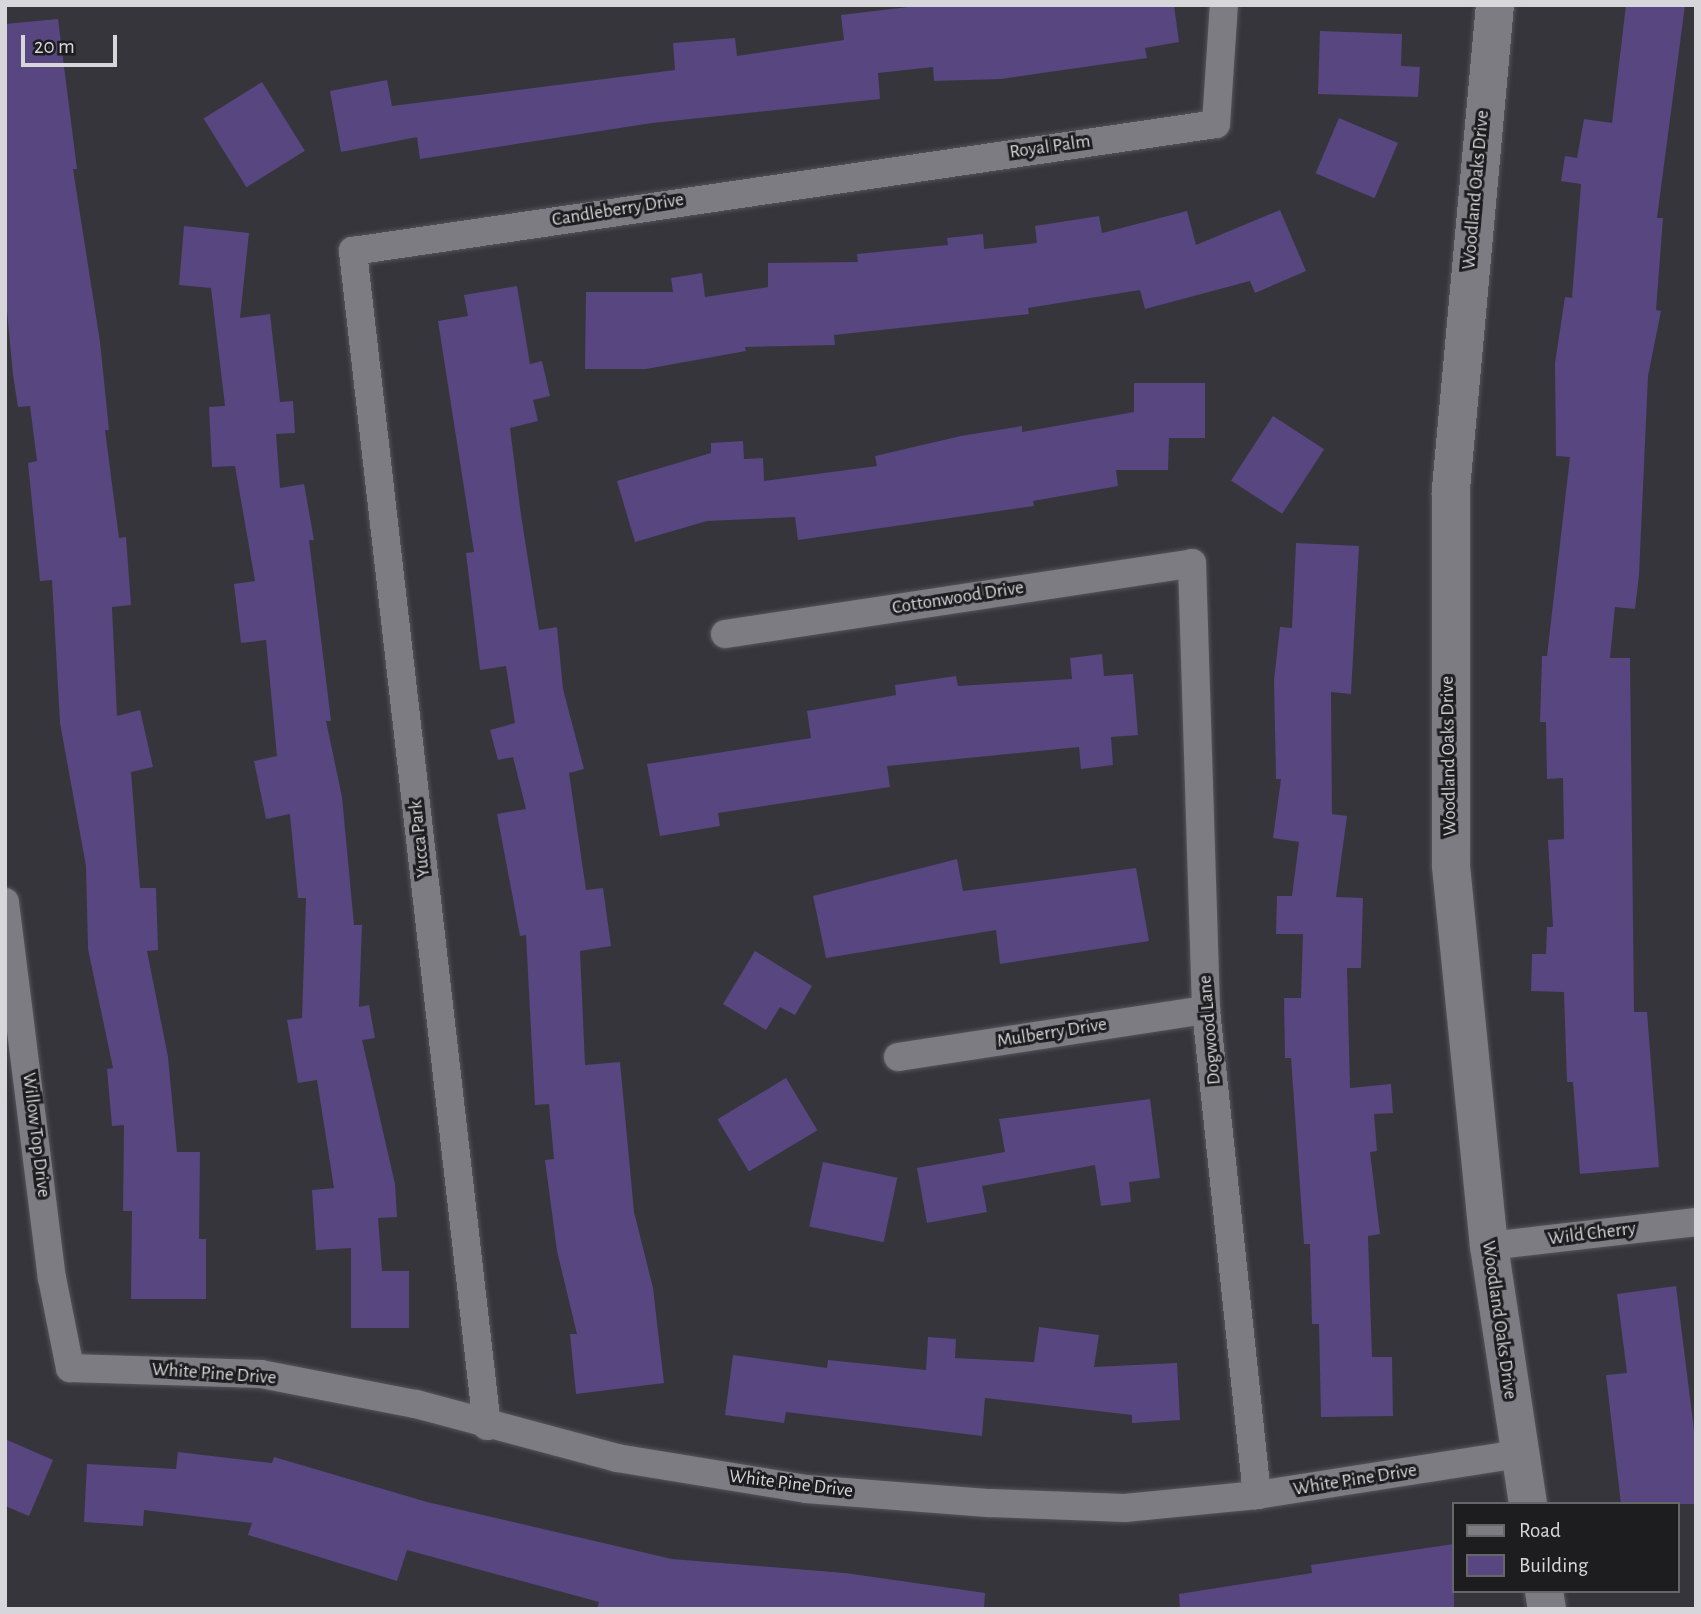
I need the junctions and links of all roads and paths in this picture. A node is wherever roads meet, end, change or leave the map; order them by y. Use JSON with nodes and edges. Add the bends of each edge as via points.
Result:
{"nodes":[{"id":1,"x":1224,"y":5,"type":"edge"},
{"id":2,"x":1495,"y":5,"type":"edge"},
{"id":3,"x":884,"y":169,"type":"joint"},
{"id":4,"x":353,"y":251,"type":"joint"},
{"id":5,"x":1192,"y":563,"type":"joint"},
{"id":6,"x":725,"y":634,"type":"dead end"},
{"id":7,"x":5,"y":902,"type":"edge"},
{"id":8,"x":1206,"y":1010,"type":"junction"},
{"id":9,"x":898,"y":1057,"type":"dead end"},
{"id":10,"x":1696,"y":1222,"type":"edge"},
{"id":11,"x":1489,"y":1247,"type":"junction"},
{"id":12,"x":70,"y":1367,"type":"joint"},
{"id":13,"x":486,"y":1426,"type":"junction"},
{"id":14,"x":1518,"y":1454,"type":"junction"},
{"id":15,"x":1256,"y":1495,"type":"junction"},
{"id":16,"x":1528,"y":1502,"type":"edge"}],
"edges":[{"from":1,"to":3,"type":"street","name":"Royal Palm","via":[[1216,124]]},
{"from":2,"to":11,"type":"street","name":"Woodland Oaks Drive","via":[[1451,492],[1447,678],[1451,866]]},
{"from":3,"to":4,"type":"street","name":"Candleberry Drive"},
{"from":4,"to":13,"type":"street","name":"Yucca Park"},
{"from":5,"to":6,"type":"street","name":"Cottonwood Drive"},
{"from":5,"to":8,"type":"street","name":"Dogwood Lane"},
{"from":7,"to":12,"type":"street","name":"Willow Top Drive","via":[[52,1278]]},
{"from":8,"to":9,"type":"street","name":"Mulberry Drive"},
{"from":8,"to":15,"type":"street","name":"Dogwood Lane"},
{"from":10,"to":11,"type":"street","name":"Wild Cherry"},
{"from":11,"to":14,"type":"street","name":"Woodland Oaks Drive"},
{"from":12,"to":13,"type":"street","name":"White Pine Drive","via":[[261,1374],[416,1404]]},
{"from":13,"to":15,"type":"street","name":"White Pine Drive","via":[[617,1458],[806,1489],[1125,1508]]},
{"from":14,"to":15,"type":"street","name":"White Pine Drive"},
{"from":14,"to":16,"type":"street","name":"Woodland Oaks Drive"}]}
